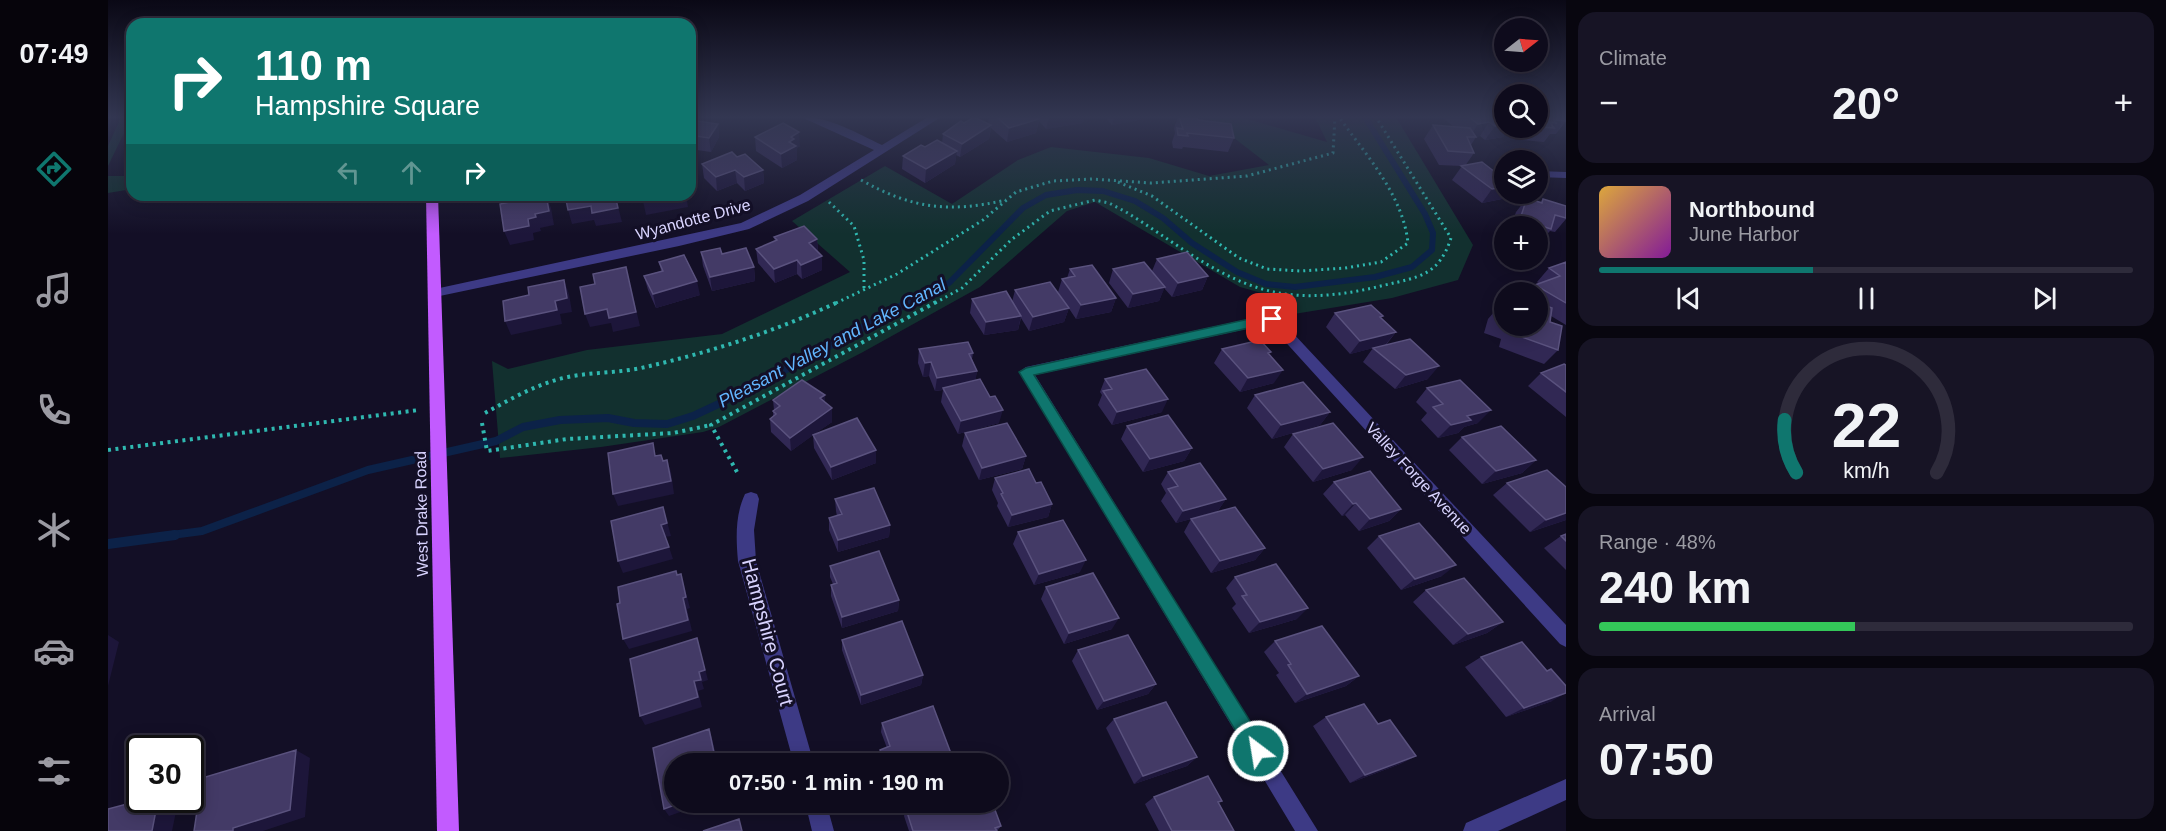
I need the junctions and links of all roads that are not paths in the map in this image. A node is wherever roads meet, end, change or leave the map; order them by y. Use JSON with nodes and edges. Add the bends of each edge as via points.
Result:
{"nodes":[{"id":1,"x":870,"y":156,"type":"edge"},
{"id":2,"x":1548,"y":174,"type":"edge"},
{"id":3,"x":1566,"y":175,"type":"edge"},
{"id":4,"x":432,"y":201,"type":"edge"},
{"id":5,"x":435,"y":293,"type":"junction"},
{"id":6,"x":751,"y":499,"type":"dead end"},
{"id":7,"x":1566,"y":638,"type":"edge"},
{"id":8,"x":801,"y":753,"type":"edge"},
{"id":9,"x":1566,"y":789,"type":"edge"},
{"id":10,"x":818,"y":813,"type":"edge"},
{"id":11,"x":448,"y":831,"type":"edge"},
{"id":12,"x":824,"y":831,"type":"edge"},
{"id":13,"x":1307,"y":831,"type":"edge"},
{"id":14,"x":1474,"y":831,"type":"edge"}],
"edges":[{"from":1,"to":5,"type":"street","name":"Wyandotte Drive","via":[[804,198],[745,226]]},
{"from":2,"to":3,"type":"street"},
{"from":4,"to":5,"type":"main road","name":"West Drake Road"},
{"from":5,"to":11,"type":"main road","name":"West Drake Road"},
{"from":6,"to":8,"type":"street","name":"Hampshire Court","via":[[744,536],[747,561]]},
{"from":7,"to":13,"type":"street","name":"Valley Forge Avenue","via":[[1274,311],[1026,372]]},
{"from":9,"to":14,"type":"street"},
{"from":10,"to":12,"type":"street"}]}
